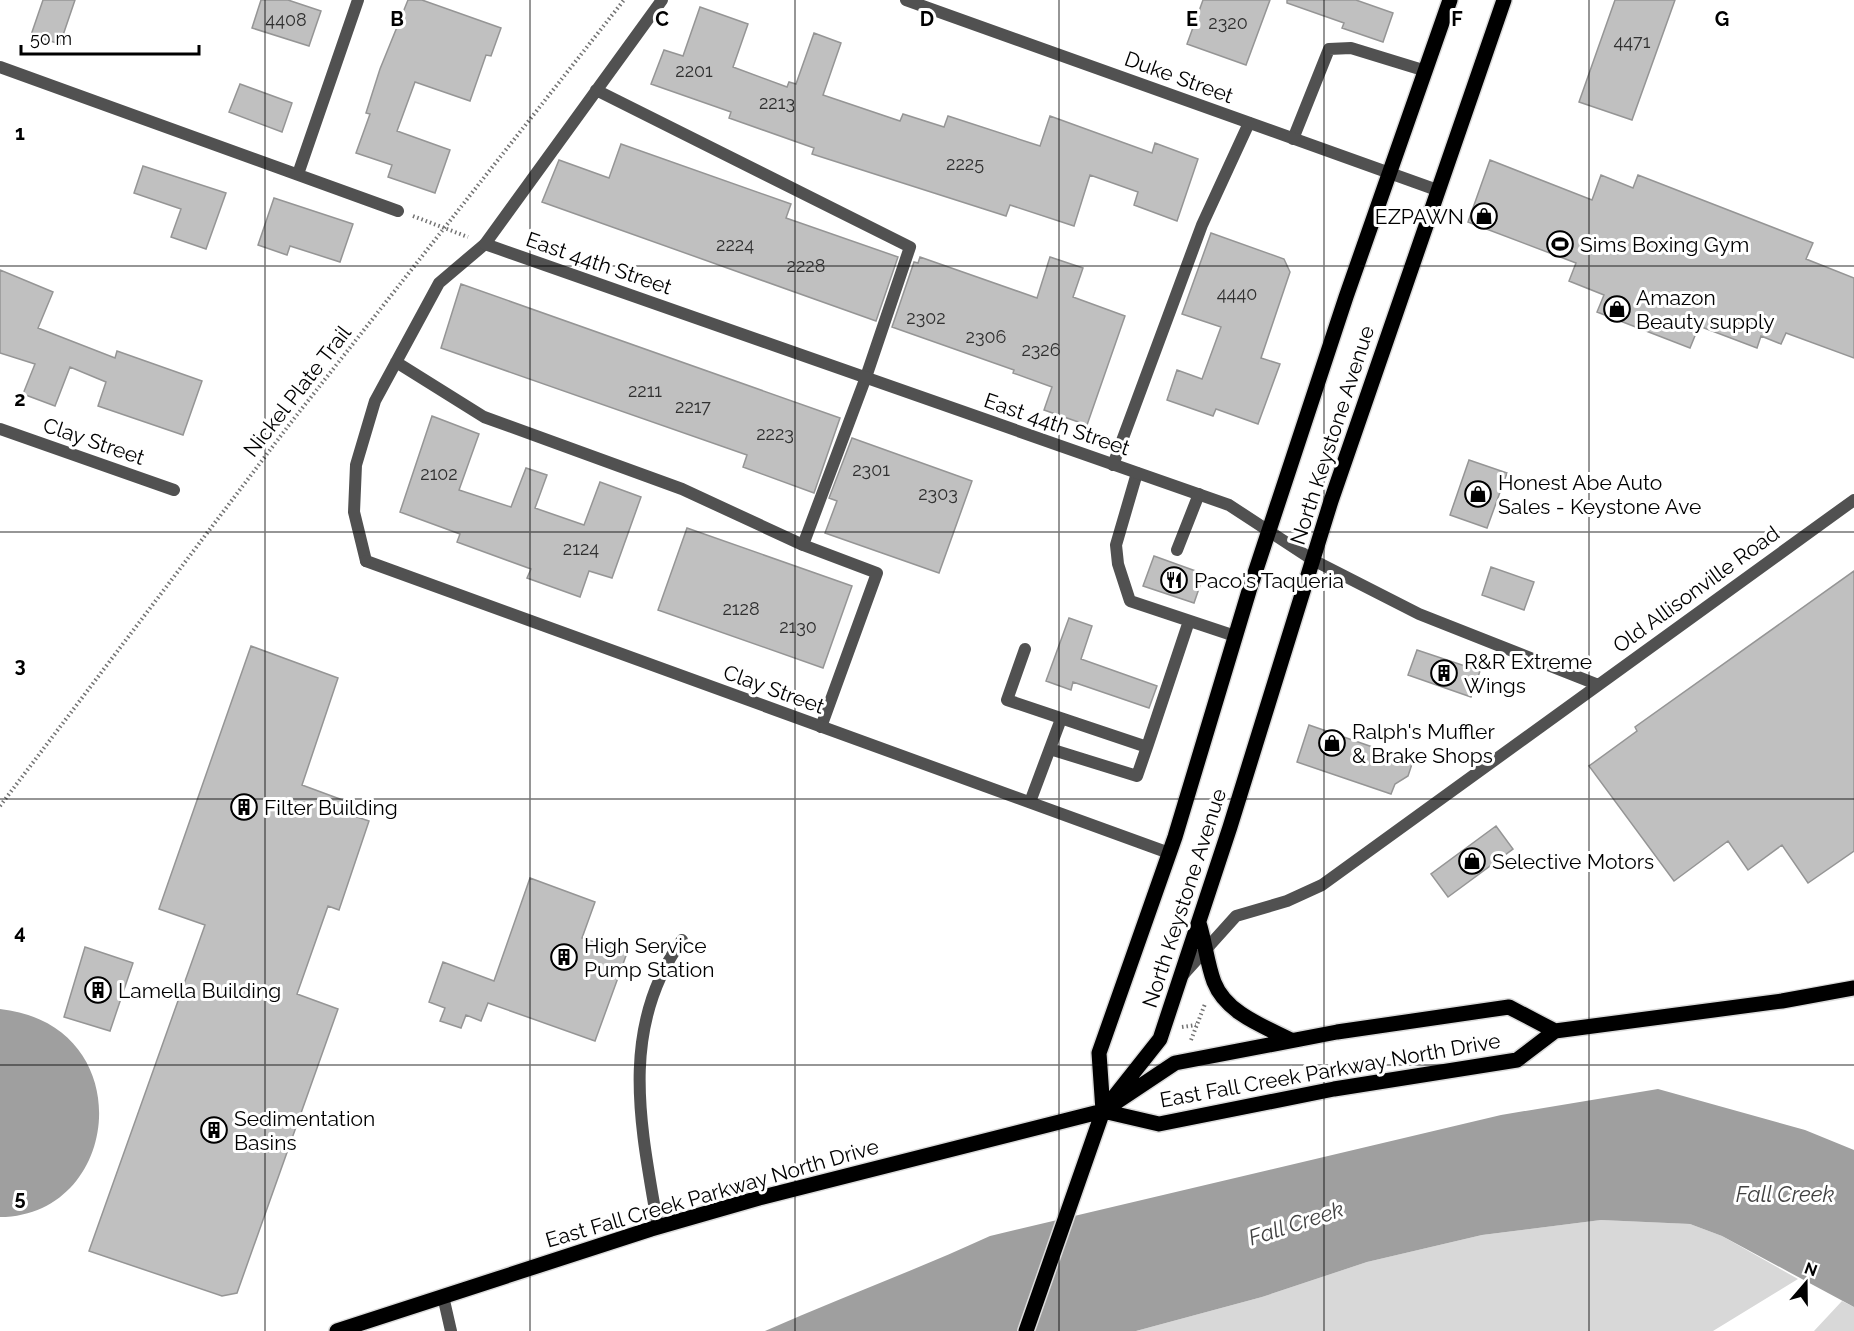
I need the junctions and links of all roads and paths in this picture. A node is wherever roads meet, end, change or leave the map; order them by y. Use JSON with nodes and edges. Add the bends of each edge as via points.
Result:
{"nodes":[{"id":1,"x":358,"y":0,"type":"edge"},
{"id":2,"x":624,"y":0,"type":"edge"},
{"id":3,"x":662,"y":0,"type":"edge"},
{"id":4,"x":906,"y":0,"type":"edge"},
{"id":5,"x":1450,"y":0,"type":"edge"},
{"id":6,"x":1504,"y":0,"type":"edge"},
{"id":7,"x":929,"y":4,"type":"edge"},
{"id":8,"x":0,"y":67,"type":"edge"},
{"id":9,"x":1426,"y":71,"type":"junction"},
{"id":10,"x":596,"y":90,"type":"junction"},
{"id":11,"x":1249,"y":123,"type":"junction"},
{"id":12,"x":1293,"y":139,"type":"junction"},
{"id":13,"x":1390,"y":173,"type":"junction"},
{"id":14,"x":298,"y":174,"type":"junction"},
{"id":15,"x":1437,"y":190,"type":"junction"},
{"id":16,"x":398,"y":211,"type":"joint"},
{"id":17,"x":445,"y":228,"type":"junction"},
{"id":18,"x":485,"y":243,"type":"junction"},
{"id":19,"x":396,"y":362,"type":"junction"},
{"id":20,"x":866,"y":377,"type":"junction"},
{"id":21,"x":0,"y":429,"type":"edge"},
{"id":22,"x":1113,"y":465,"type":"junction"},
{"id":23,"x":1137,"y":473,"type":"junction"},
{"id":24,"x":174,"y":490,"type":"dead end"},
{"id":25,"x":1199,"y":494,"type":"junction"},
{"id":26,"x":1854,"y":500,"type":"edge"},
{"id":27,"x":1269,"y":531,"type":"junction"},
{"id":28,"x":803,"y":545,"type":"junction"},
{"id":29,"x":1177,"y":550,"type":"dead end"},
{"id":30,"x":1313,"y":560,"type":"junction"},
{"id":31,"x":1189,"y":621,"type":"junction"},
{"id":32,"x":1235,"y":636,"type":"junction"},
{"id":33,"x":1025,"y":649,"type":"dead end"},
{"id":34,"x":1596,"y":684,"type":"junction"},
{"id":35,"x":1061,"y":719,"type":"junction"},
{"id":36,"x":821,"y":727,"type":"junction"},
{"id":37,"x":1147,"y":747,"type":"junction"},
{"id":38,"x":1050,"y":749,"type":"junction"},
{"id":39,"x":1030,"y":802,"type":"junction"},
{"id":40,"x":0,"y":806,"type":"edge"},
{"id":41,"x":1170,"y":853,"type":"junction"},
{"id":42,"x":1199,"y":923,"type":"junction"},
{"id":43,"x":682,"y":939,"type":"dead end"},
{"id":44,"x":1207,"y":950,"type":"junction"},
{"id":45,"x":1181,"y":976,"type":"junction"},
{"id":46,"x":1854,"y":988,"type":"edge"},
{"id":47,"x":1208,"y":997,"type":"dead end"},
{"id":48,"x":1196,"y":1025,"type":"junction"},
{"id":49,"x":1180,"y":1027,"type":"dead end"},
{"id":50,"x":1555,"y":1031,"type":"junction"},
{"id":51,"x":1191,"y":1040,"type":"dead end"},
{"id":52,"x":1291,"y":1040,"type":"junction"},
{"id":53,"x":1103,"y":1111,"type":"junction"},
{"id":54,"x":658,"y":1227,"type":"junction"},
{"id":55,"x":442,"y":1296,"type":"junction"},
{"id":56,"x":337,"y":1331,"type":"edge"},
{"id":57,"x":451,"y":1331,"type":"edge"},
{"id":58,"x":1026,"y":1331,"type":"edge"}],
"edges":[{"from":1,"to":14,"type":"street"},
{"from":2,"to":17,"type":"path","name":"Nickel Plate Trail"},
{"from":3,"to":10,"type":"street"},
{"from":4,"to":7,"type":"street","name":"Duke Street"},
{"from":5,"to":9,"type":"main road","name":"North Keystone Avenue"},
{"from":6,"to":15,"type":"main road","name":"North Keystone Avenue"},
{"from":7,"to":11,"type":"street","name":"Duke Street"},
{"from":8,"to":14,"type":"street"},
{"from":9,"to":12,"type":"street","via":[[1351,48],[1329,49]]},
{"from":9,"to":13,"type":"main road","name":"North Keystone Avenue"},
{"from":10,"to":18,"type":"street"},
{"from":10,"to":20,"type":"street","via":[[910,247]]},
{"from":11,"to":12,"type":"street","name":"Duke Street"},
{"from":11,"to":22,"type":"street","via":[[1202,225]]},
{"from":12,"to":13,"type":"street","name":"Duke Street"},
{"from":13,"to":15,"type":"street","name":"Duke Street"},
{"from":13,"to":27,"type":"main road","name":"North Keystone Avenue"},
{"from":14,"to":16,"type":"street"},
{"from":15,"to":30,"type":"main road","name":"North Keystone Avenue"},
{"from":16,"to":17,"type":"path"},
{"from":17,"to":18,"type":"path"},
{"from":17,"to":40,"type":"path","name":"Nickel Plate Trail","via":[[282,434]]},
{"from":18,"to":19,"type":"street","via":[[439,283]]},
{"from":18,"to":20,"type":"street","name":"East 44th Street"},
{"from":19,"to":28,"type":"street","via":[[484,417],[682,489]]},
{"from":19,"to":36,"type":"street","name":"Clay Street","via":[[375,401],[356,465],[354,512],[366,561]]},
{"from":20,"to":22,"type":"street","name":"East 44th Street"},
{"from":20,"to":28,"type":"street"},
{"from":21,"to":24,"type":"street","name":"Clay Street"},
{"from":22,"to":23,"type":"street","name":"East 44th Street"},
{"from":23,"to":25,"type":"street","name":"East 44th Street"},
{"from":23,"to":31,"type":"street","via":[[1116,545],[1130,601]]},
{"from":25,"to":27,"type":"street","name":"East 44th Street","via":[[1243,512]]},
{"from":25,"to":29,"type":"street"},
{"from":26,"to":34,"type":"street","name":"Old Allisonville Road"},
{"from":27,"to":30,"type":"street","name":"East 44th Street"},
{"from":27,"to":32,"type":"main road","name":"North Keystone Avenue"},
{"from":28,"to":36,"type":"street","via":[[877,573]]},
{"from":30,"to":34,"type":"street","name":"East 44th Street","via":[[1419,614]]},
{"from":30,"to":42,"type":"main road","name":"North Keystone Avenue"},
{"from":31,"to":32,"type":"street"},
{"from":31,"to":37,"type":"street"},
{"from":32,"to":41,"type":"main road","name":"North Keystone Avenue"},
{"from":33,"to":35,"type":"street","via":[[1007,700]]},
{"from":34,"to":44,"type":"street","name":"Old Allisonville Road","via":[[1322,885],[1287,901],[1236,916]]},
{"from":35,"to":37,"type":"street"},
{"from":35,"to":38,"type":"street"},
{"from":36,"to":39,"type":"street","name":"Clay Street"},
{"from":37,"to":38,"type":"street","via":[[1137,776]]},
{"from":38,"to":39,"type":"street"},
{"from":39,"to":41,"type":"street","name":"Clay Street"},
{"from":41,"to":53,"type":"main road","name":"North Keystone Avenue","via":[[1099,1053]]},
{"from":42,"to":44,"type":"main road"},
{"from":42,"to":45,"type":"main road","name":"North Keystone Avenue"},
{"from":43,"to":54,"type":"street","via":[[668,959],[649,1010],[641,1049],[638,1101]]},
{"from":44,"to":45,"type":"street","name":"Old Allisonville Road"},
{"from":44,"to":52,"type":"main road","via":[[1213,980],[1224,999],[1247,1018]]},
{"from":45,"to":53,"type":"main road","name":"North Keystone Avenue","via":[[1160,1039]]},
{"from":46,"to":50,"type":"main road","name":"East Fall Creek Parkway North Drive"},
{"from":47,"to":48,"type":"path"},
{"from":48,"to":49,"type":"path"},
{"from":48,"to":51,"type":"path"},
{"from":50,"to":52,"type":"main road","name":"East Fall Creek Parkway North Drive","via":[[1509,1007]]},
{"from":50,"to":53,"type":"main road","name":"East Fall Creek Parkway North Drive","via":[[1517,1060],[1334,1089],[1159,1124]]},
{"from":52,"to":53,"type":"main road","name":"East Fall Creek Parkway North Drive","via":[[1175,1063]]},
{"from":53,"to":54,"type":"main road","name":"East Fall Creek Parkway North Drive"},
{"from":53,"to":58,"type":"main road","name":"North Keystone Avenue"},
{"from":54,"to":55,"type":"main road","name":"East Fall Creek Parkway North Drive"},
{"from":55,"to":56,"type":"main road","name":"East Fall Creek Parkway North Drive"},
{"from":55,"to":57,"type":"street"}]}
